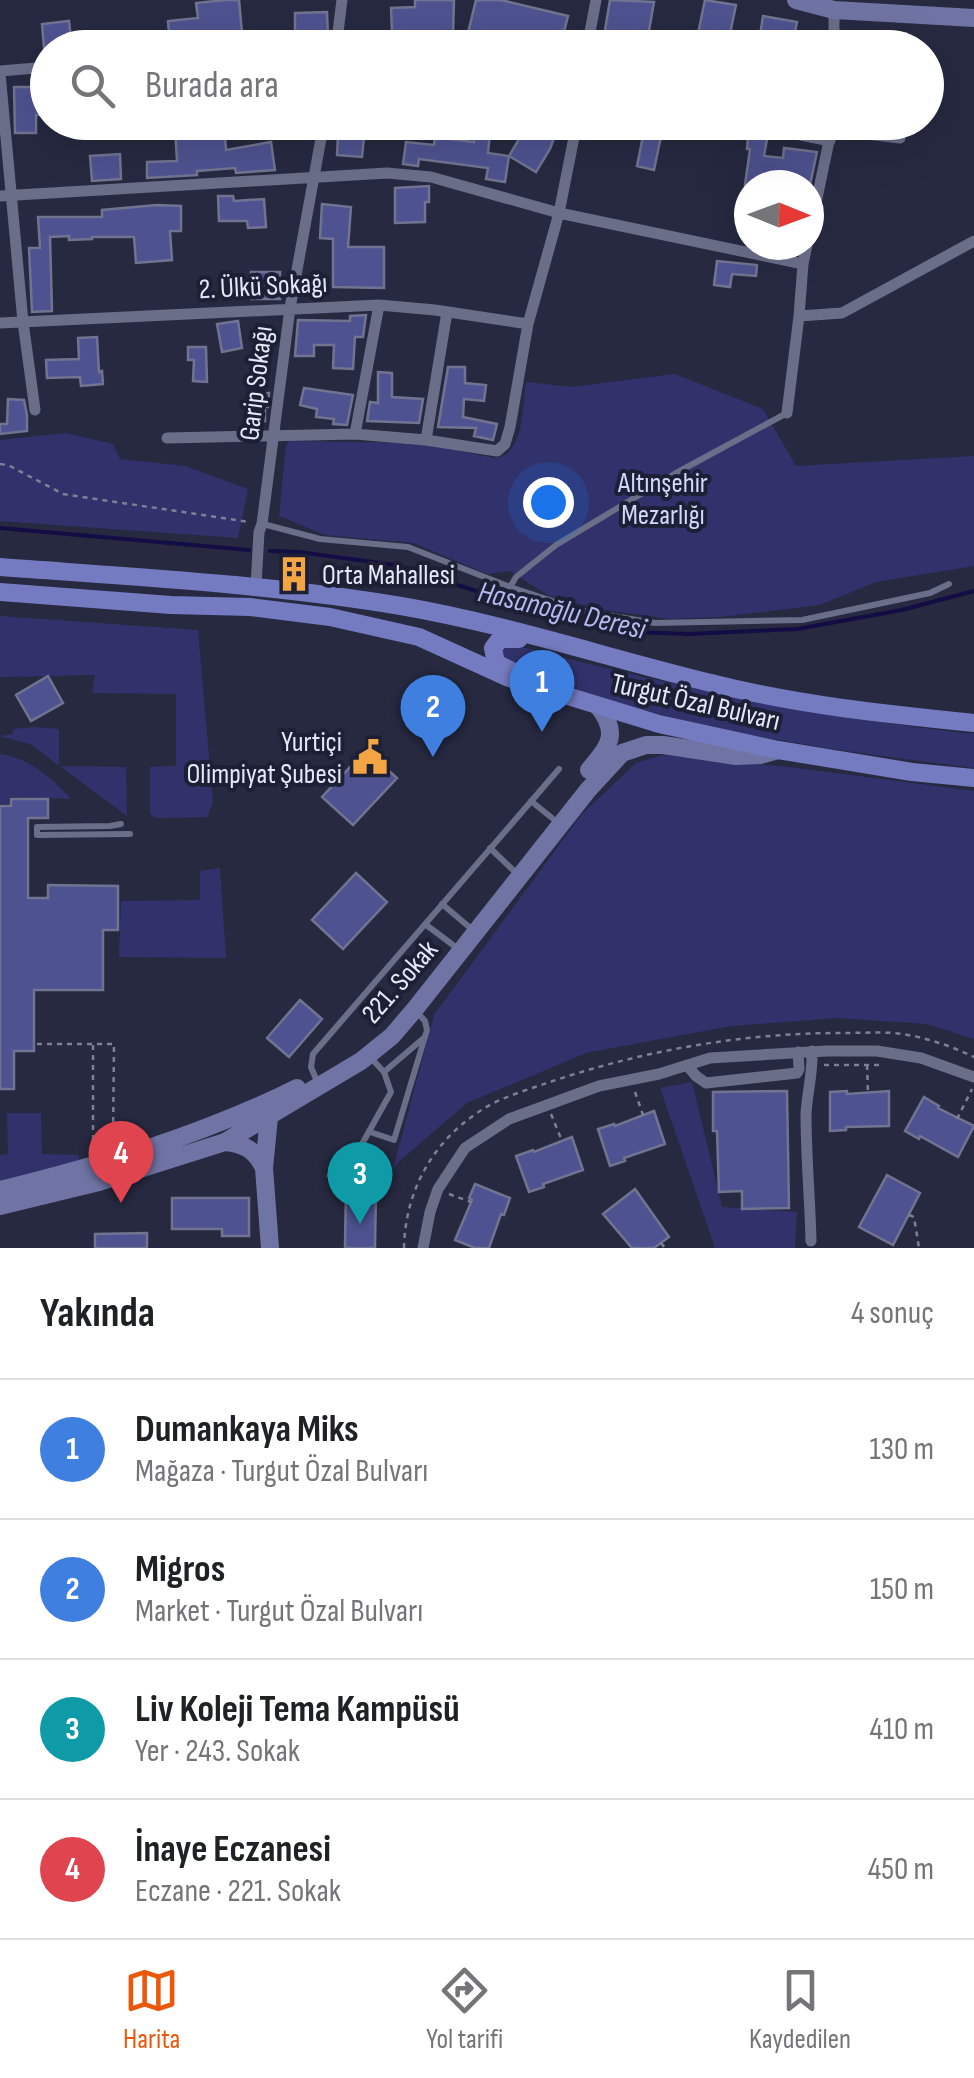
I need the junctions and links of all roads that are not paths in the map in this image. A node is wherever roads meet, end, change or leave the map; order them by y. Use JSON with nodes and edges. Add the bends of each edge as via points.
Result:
{"nodes":[{"id":1,"x":342,"y":0,"type":"edge"},
{"id":2,"x":596,"y":0,"type":"edge"},
{"id":3,"x":796,"y":0,"type":"edge"},
{"id":4,"x":834,"y":10,"type":"junction"},
{"id":5,"x":974,"y":18,"type":"edge"},
{"id":6,"x":340,"y":30,"type":"edge"},
{"id":7,"x":590,"y":30,"type":"edge"},
{"id":8,"x":834,"y":30,"type":"edge"},
{"id":9,"x":30,"y":69,"type":"edge"},
{"id":10,"x":0,"y":72,"type":"edge"},
{"id":11,"x":321,"y":140,"type":"edge"},
{"id":12,"x":573,"y":140,"type":"edge"},
{"id":13,"x":830,"y":140,"type":"edge"},
{"id":14,"x":823,"y":170,"type":"edge"},
{"id":15,"x":315,"y":178,"type":"junction"},
{"id":16,"x":6,"y":196,"type":"edge"},
{"id":17,"x":558,"y":213,"type":"junction"},
{"id":18,"x":974,"y":241,"type":"edge"},
{"id":19,"x":803,"y":260,"type":"edge"},
{"id":20,"x":802,"y":264,"type":"junction"},
{"id":21,"x":379,"y":305,"type":"junction"},
{"id":22,"x":290,"y":308,"type":"junction"},
{"id":23,"x":447,"y":312,"type":"junction"},
{"id":24,"x":799,"y":316,"type":"junction"},
{"id":25,"x":23,"y":322,"type":"junction"},
{"id":26,"x":0,"y":323,"type":"edge"},
{"id":27,"x":528,"y":324,"type":"junction"},
{"id":28,"x":35,"y":410,"type":"dead end"},
{"id":29,"x":787,"y":413,"type":"joint"},
{"id":30,"x":355,"y":434,"type":"junction"},
{"id":31,"x":274,"y":436,"type":"junction"},
{"id":32,"x":167,"y":438,"type":"dead end"},
{"id":33,"x":426,"y":440,"type":"junction"},
{"id":34,"x":260,"y":528,"type":"junction"},
{"id":35,"x":0,"y":567,"type":"edge"},
{"id":36,"x":949,"y":584,"type":"dead end"},
{"id":37,"x":256,"y":586,"type":"junction"},
{"id":38,"x":510,"y":587,"type":"junction"},
{"id":39,"x":0,"y":592,"type":"edge"},
{"id":40,"x":250,"y":607,"type":"junction"},
{"id":41,"x":612,"y":658,"type":"junction"},
{"id":42,"x":598,"y":706,"type":"junction"},
{"id":43,"x":974,"y":723,"type":"edge"},
{"id":44,"x":778,"y":750,"type":"junction"},
{"id":45,"x":559,"y":769,"type":"dead end"},
{"id":46,"x":974,"y":778,"type":"edge"},
{"id":47,"x":531,"y":801,"type":"junction"},
{"id":48,"x":552,"y":818,"type":"junction"},
{"id":49,"x":121,"y":824,"type":"dead end"},
{"id":50,"x":130,"y":834,"type":"dead end"},
{"id":51,"x":490,"y":848,"type":"junction"},
{"id":52,"x":512,"y":869,"type":"junction"},
{"id":53,"x":442,"y":904,"type":"junction"},
{"id":54,"x":425,"y":924,"type":"junction"},
{"id":55,"x":468,"y":926,"type":"junction"},
{"id":56,"x":453,"y":945,"type":"junction"},
{"id":57,"x":414,"y":1009,"type":"junction"},
{"id":58,"x":425,"y":1037,"type":"junction"},
{"id":59,"x":798,"y":1052,"type":"junction"},
{"id":60,"x":368,"y":1055,"type":"junction"},
{"id":61,"x":813,"y":1058,"type":"junction"},
{"id":62,"x":687,"y":1065,"type":"junction"},
{"id":63,"x":386,"y":1076,"type":"junction"},
{"id":64,"x":316,"y":1079,"type":"junction"},
{"id":65,"x":410,"y":1086,"type":"junction"},
{"id":66,"x":973,"y":1086,"type":"edge"},
{"id":67,"x":269,"y":1117,"type":"junction"},
{"id":68,"x":370,"y":1132,"type":"junction"},
{"id":69,"x":225,"y":1142,"type":"junction"},
{"id":70,"x":362,"y":1144,"type":"dead end"},
{"id":71,"x":264,"y":1168,"type":"junction"},
{"id":72,"x":0,"y":1190,"type":"edge"},
{"id":73,"x":0,"y":1206,"type":"edge"},
{"id":74,"x":811,"y":1241,"type":"dead end"},
{"id":75,"x":270,"y":1248,"type":"edge"},
{"id":76,"x":422,"y":1248,"type":"edge"}],
"edges":[{"from":1,"to":6,"type":"street"},
{"from":2,"to":7,"type":"street"},
{"from":3,"to":4,"type":"street"},
{"from":4,"to":5,"type":"street"},
{"from":4,"to":8,"type":"street"},
{"from":9,"to":10,"type":"street"},
{"from":10,"to":16,"type":"street"},
{"from":11,"to":15,"type":"street","name":"Garip Sokağı"},
{"from":12,"to":17,"type":"street"},
{"from":13,"to":14,"type":"street"},
{"from":15,"to":16,"type":"street"},
{"from":15,"to":17,"type":"street","via":[[430,177]]},
{"from":15,"to":22,"type":"street","name":"Garip Sokağı"},
{"from":16,"to":25,"type":"street"},
{"from":17,"to":20,"type":"street"},
{"from":17,"to":27,"type":"street"},
{"from":18,"to":24,"type":"street","via":[[842,312]]},
{"from":19,"to":20,"type":"street"},
{"from":20,"to":24,"type":"street"},
{"from":21,"to":22,"type":"street","name":"2. Ülkü Sokağı"},
{"from":21,"to":23,"type":"street","name":"2. Ülkü Sokağı"},
{"from":21,"to":30,"type":"street"},
{"from":22,"to":25,"type":"street","name":"2. Ülkü Sokağı"},
{"from":22,"to":31,"type":"street","name":"Garip Sokağı"},
{"from":23,"to":27,"type":"street","name":"2. Ülkü Sokağı"},
{"from":23,"to":33,"type":"street"},
{"from":24,"to":29,"type":"street"},
{"from":25,"to":26,"type":"street","name":"2. Ülkü Sokağı"},
{"from":25,"to":28,"type":"street"},
{"from":27,"to":33,"type":"street","via":[[505,444],[497,450]]},
{"from":29,"to":38,"type":"lane","via":[[556,546]]},
{"from":30,"to":31,"type":"street"},
{"from":30,"to":33,"type":"street"},
{"from":31,"to":32,"type":"street"},
{"from":31,"to":34,"type":"street","name":"Garip Sokağı"},
{"from":34,"to":37,"type":"street","name":"Garip Sokağı"},
{"from":34,"to":38,"type":"lane","via":[[408,547]]},
{"from":35,"to":37,"type":"main road","name":"Turgut Özal Bulvarı"},
{"from":36,"to":38,"type":"lane","via":[[802,620],[692,624],[583,611]]},
{"from":37,"to":40,"type":"main road"},
{"from":37,"to":41,"type":"main road","name":"Turgut Özal Bulvarı","via":[[402,606]]},
{"from":39,"to":40,"type":"main road","name":"Turgut Özal Bulvarı"},
{"from":40,"to":42,"type":"main road","name":"Turgut Özal Bulvarı","via":[[330,616],[418,638],[509,678]]},
{"from":41,"to":42,"type":"main road","via":[[508,638],[494,648],[502,667]]},
{"from":41,"to":43,"type":"main road","name":"Turgut Özal Bulvarı","via":[[798,702]]},
{"from":42,"to":44,"type":"main road","name":"Turgut Özal Bulvarı"},
{"from":42,"to":48,"type":"street","name":"221. Sokak","via":[[608,718],[610,740]]},
{"from":44,"to":46,"type":"main road","name":"Turgut Özal Bulvarı"},
{"from":44,"to":57,"type":"street","name":"221. Sokak","via":[[736,756],[663,745],[622,752]]},
{"from":45,"to":47,"type":"lane"},
{"from":47,"to":48,"type":"lane"},
{"from":47,"to":51,"type":"lane"},
{"from":48,"to":52,"type":"street","name":"221. Sokak"},
{"from":49,"to":50,"type":"lane","via":[[37,827],[37,835]]},
{"from":51,"to":52,"type":"lane"},
{"from":51,"to":53,"type":"lane"},
{"from":52,"to":55,"type":"street","name":"221. Sokak"},
{"from":53,"to":54,"type":"lane"},
{"from":53,"to":55,"type":"lane"},
{"from":54,"to":56,"type":"lane"},
{"from":54,"to":64,"type":"lane","via":[[313,1054]]},
{"from":55,"to":56,"type":"street","name":"221. Sokak"},
{"from":56,"to":64,"type":"street","name":"221. Sokak","via":[[375,1036]]},
{"from":57,"to":58,"type":"lane","via":[[427,1025]]},
{"from":57,"to":60,"type":"street","name":"221. Sokak"},
{"from":58,"to":63,"type":"lane"},
{"from":58,"to":65,"type":"lane"},
{"from":59,"to":61,"type":"street"},
{"from":59,"to":62,"type":"street"},
{"from":59,"to":62,"type":"street","via":[[797,1073],[706,1083]]},
{"from":60,"to":63,"type":"lane"},
{"from":60,"to":67,"type":"street","name":"221. Sokak"},
{"from":61,"to":66,"type":"street","via":[[878,1051],[921,1058]]},
{"from":61,"to":74,"type":"street","via":[[806,1114]]},
{"from":62,"to":76,"type":"street","via":[[547,1105],[465,1148],[438,1189]]},
{"from":63,"to":65,"type":"lane"},
{"from":63,"to":68,"type":"lane","via":[[390,1097]]},
{"from":64,"to":72,"type":"street","name":"221. Sokak","via":[[247,1113],[130,1155]]},
{"from":65,"to":68,"type":"lane","via":[[394,1140]]},
{"from":67,"to":69,"type":"street","name":"221. Sokak"},
{"from":67,"to":71,"type":"street"},
{"from":68,"to":70,"type":"lane"},
{"from":69,"to":71,"type":"street","via":[[251,1150]]},
{"from":69,"to":73,"type":"street","name":"221. Sokak"},
{"from":71,"to":75,"type":"street"}]}
